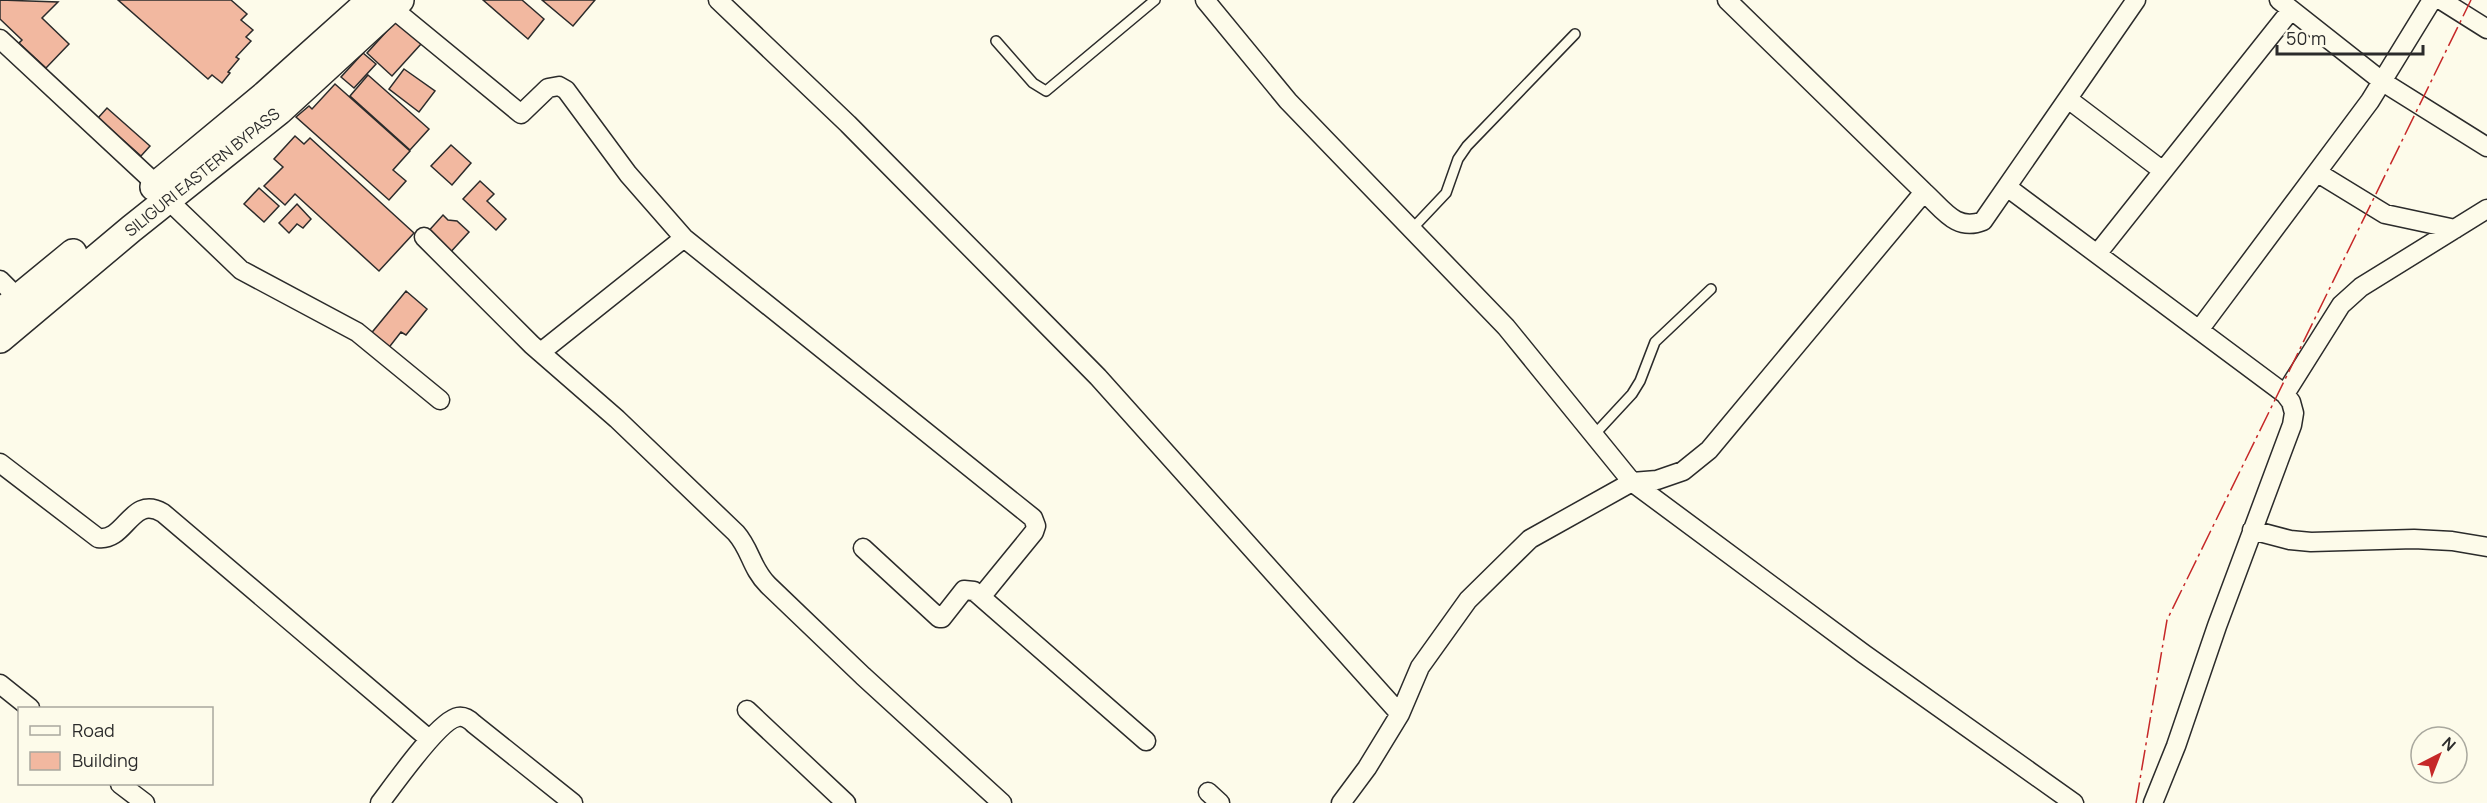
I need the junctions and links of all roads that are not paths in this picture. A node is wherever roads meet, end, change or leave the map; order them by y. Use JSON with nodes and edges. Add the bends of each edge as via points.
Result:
{"nodes":[{"id":1,"x":718,"y":0,"type":"edge"},
{"id":2,"x":1155,"y":0,"type":"edge"},
{"id":3,"x":1205,"y":0,"type":"edge"},
{"id":4,"x":1727,"y":0,"type":"edge"},
{"id":5,"x":2136,"y":0,"type":"edge"},
{"id":6,"x":2432,"y":0,"type":"edge"},
{"id":7,"x":2441,"y":0,"type":"edge"},
{"id":8,"x":388,"y":3,"type":"edge"},
{"id":9,"x":2285,"y":5,"type":"edge"},
{"id":10,"x":2487,"y":29,"type":"edge"},
{"id":11,"x":1575,"y":34,"type":"dead end"},
{"id":12,"x":0,"y":39,"type":"edge"},
{"id":13,"x":996,"y":41,"type":"dead end"},
{"id":14,"x":2383,"y":82,"type":"junction"},
{"id":15,"x":2068,"y":99,"type":"junction"},
{"id":16,"x":2487,"y":147,"type":"edge"},
{"id":17,"x":2163,"y":171,"type":"junction"},
{"id":18,"x":2318,"y":173,"type":"junction"},
{"id":19,"x":2007,"y":187,"type":"junction"},
{"id":20,"x":162,"y":192,"type":"junction"},
{"id":21,"x":1924,"y":192,"type":"junction"},
{"id":22,"x":2487,"y":209,"type":"edge"},
{"id":23,"x":1412,"y":229,"type":"junction"},
{"id":24,"x":2455,"y":229,"type":"junction"},
{"id":25,"x":424,"y":237,"type":"dead end"},
{"id":26,"x":684,"y":237,"type":"junction"},
{"id":27,"x":2097,"y":254,"type":"junction"},
{"id":28,"x":1711,"y":289,"type":"dead end"},
{"id":29,"x":6,"y":297,"type":"edge"},
{"id":30,"x":2199,"y":330,"type":"junction"},
{"id":31,"x":0,"y":339,"type":"edge"},
{"id":32,"x":541,"y":352,"type":"junction"},
{"id":33,"x":2285,"y":394,"type":"junction"},
{"id":34,"x":440,"y":400,"type":"dead end"},
{"id":35,"x":1593,"y":435,"type":"junction"},
{"id":36,"x":0,"y":463,"type":"edge"},
{"id":37,"x":1632,"y":482,"type":"junction"},
{"id":38,"x":2252,"y":530,"type":"junction"},
{"id":39,"x":2487,"y":547,"type":"edge"},
{"id":40,"x":863,"y":548,"type":"dead end"},
{"id":41,"x":981,"y":597,"type":"junction"},
{"id":42,"x":0,"y":684,"type":"edge"},
{"id":43,"x":29,"y":707,"type":"edge"},
{"id":44,"x":747,"y":710,"type":"dead end"},
{"id":45,"x":1400,"y":714,"type":"junction"},
{"id":46,"x":429,"y":739,"type":"junction"},
{"id":47,"x":1146,"y":741,"type":"dead end"},
{"id":48,"x":122,"y":785,"type":"edge"},
{"id":49,"x":145,"y":803,"type":"edge"},
{"id":50,"x":380,"y":803,"type":"edge"},
{"id":51,"x":573,"y":803,"type":"edge"},
{"id":52,"x":846,"y":803,"type":"edge"},
{"id":53,"x":1002,"y":803,"type":"edge"},
{"id":54,"x":1341,"y":803,"type":"edge"},
{"id":55,"x":2074,"y":803,"type":"edge"},
{"id":56,"x":2153,"y":803,"type":"edge"}],
"edges":[{"from":1,"to":45,"type":"street","via":[[848,123],[1098,377]]},
{"from":2,"to":13,"type":"lane","via":[[1046,91],[1033,83]]},
{"from":3,"to":23,"type":"street","via":[[1288,101]]},
{"from":4,"to":21,"type":"street"},
{"from":5,"to":15,"type":"street"},
{"from":6,"to":14,"type":"street"},
{"from":7,"to":10,"type":"street"},
{"from":8,"to":20,"type":"main road","name":"SILIGURI EASTERN BYPASS","via":[[283,80]]},
{"from":8,"to":26,"type":"street","via":[[521,114],[548,88],[560,86],[566,90],[628,174]]},
{"from":9,"to":14,"type":"street"},
{"from":9,"to":17,"type":"street"},
{"from":11,"to":23,"type":"lane","via":[[1467,146],[1446,193]]},
{"from":12,"to":20,"type":"street"},
{"from":14,"to":16,"type":"street"},
{"from":14,"to":18,"type":"street"},
{"from":15,"to":17,"type":"street"},
{"from":15,"to":19,"type":"street"},
{"from":17,"to":27,"type":"street"},
{"from":18,"to":24,"type":"street","via":[[2385,214]]},
{"from":18,"to":30,"type":"street"},
{"from":19,"to":21,"type":"street","via":[[1983,221],[1967,226],[1958,223]]},
{"from":19,"to":27,"type":"street"},
{"from":20,"to":29,"type":"main road","name":"SILIGURI EASTERN BYPASS"},
{"from":20,"to":31,"type":"main road","name":"SILIGURI EASTERN BYPASS"},
{"from":20,"to":34,"type":"street","via":[[242,270],[357,332]]},
{"from":21,"to":37,"type":"street","via":[[1709,450],[1683,471],[1658,480]]},
{"from":22,"to":24,"type":"street"},
{"from":23,"to":35,"type":"street","via":[[1506,327]]},
{"from":24,"to":33,"type":"street","via":[[2361,287],[2341,305]]},
{"from":25,"to":32,"type":"street"},
{"from":26,"to":32,"type":"street"},
{"from":26,"to":41,"type":"street","via":[[1032,518],[1034,532]]},
{"from":27,"to":30,"type":"street"},
{"from":28,"to":35,"type":"lane","via":[[1655,342],[1632,394]]},
{"from":30,"to":33,"type":"street"},
{"from":32,"to":53,"type":"street","via":[[736,533],[758,575],[768,585]]},
{"from":33,"to":38,"type":"street","via":[[2295,413]]},
{"from":35,"to":37,"type":"street"},
{"from":36,"to":46,"type":"street","via":[[98,538],[111,536],[141,510],[154,508],[162,513]]},
{"from":37,"to":45,"type":"street","via":[[1530,539],[1468,600],[1420,667]]},
{"from":37,"to":55,"type":"street"},
{"from":38,"to":39,"type":"street","via":[[2311,542],[2414,539]]},
{"from":38,"to":56,"type":"street"},
{"from":40,"to":41,"type":"street","via":[[939,618],[964,590]]},
{"from":41,"to":47,"type":"street"},
{"from":42,"to":43,"type":"street"},
{"from":44,"to":52,"type":"street"},
{"from":45,"to":54,"type":"street"},
{"from":46,"to":50,"type":"street"},
{"from":46,"to":51,"type":"street","via":[[449,721],[458,716],[466,718]]},
{"from":48,"to":49,"type":"street"}]}
